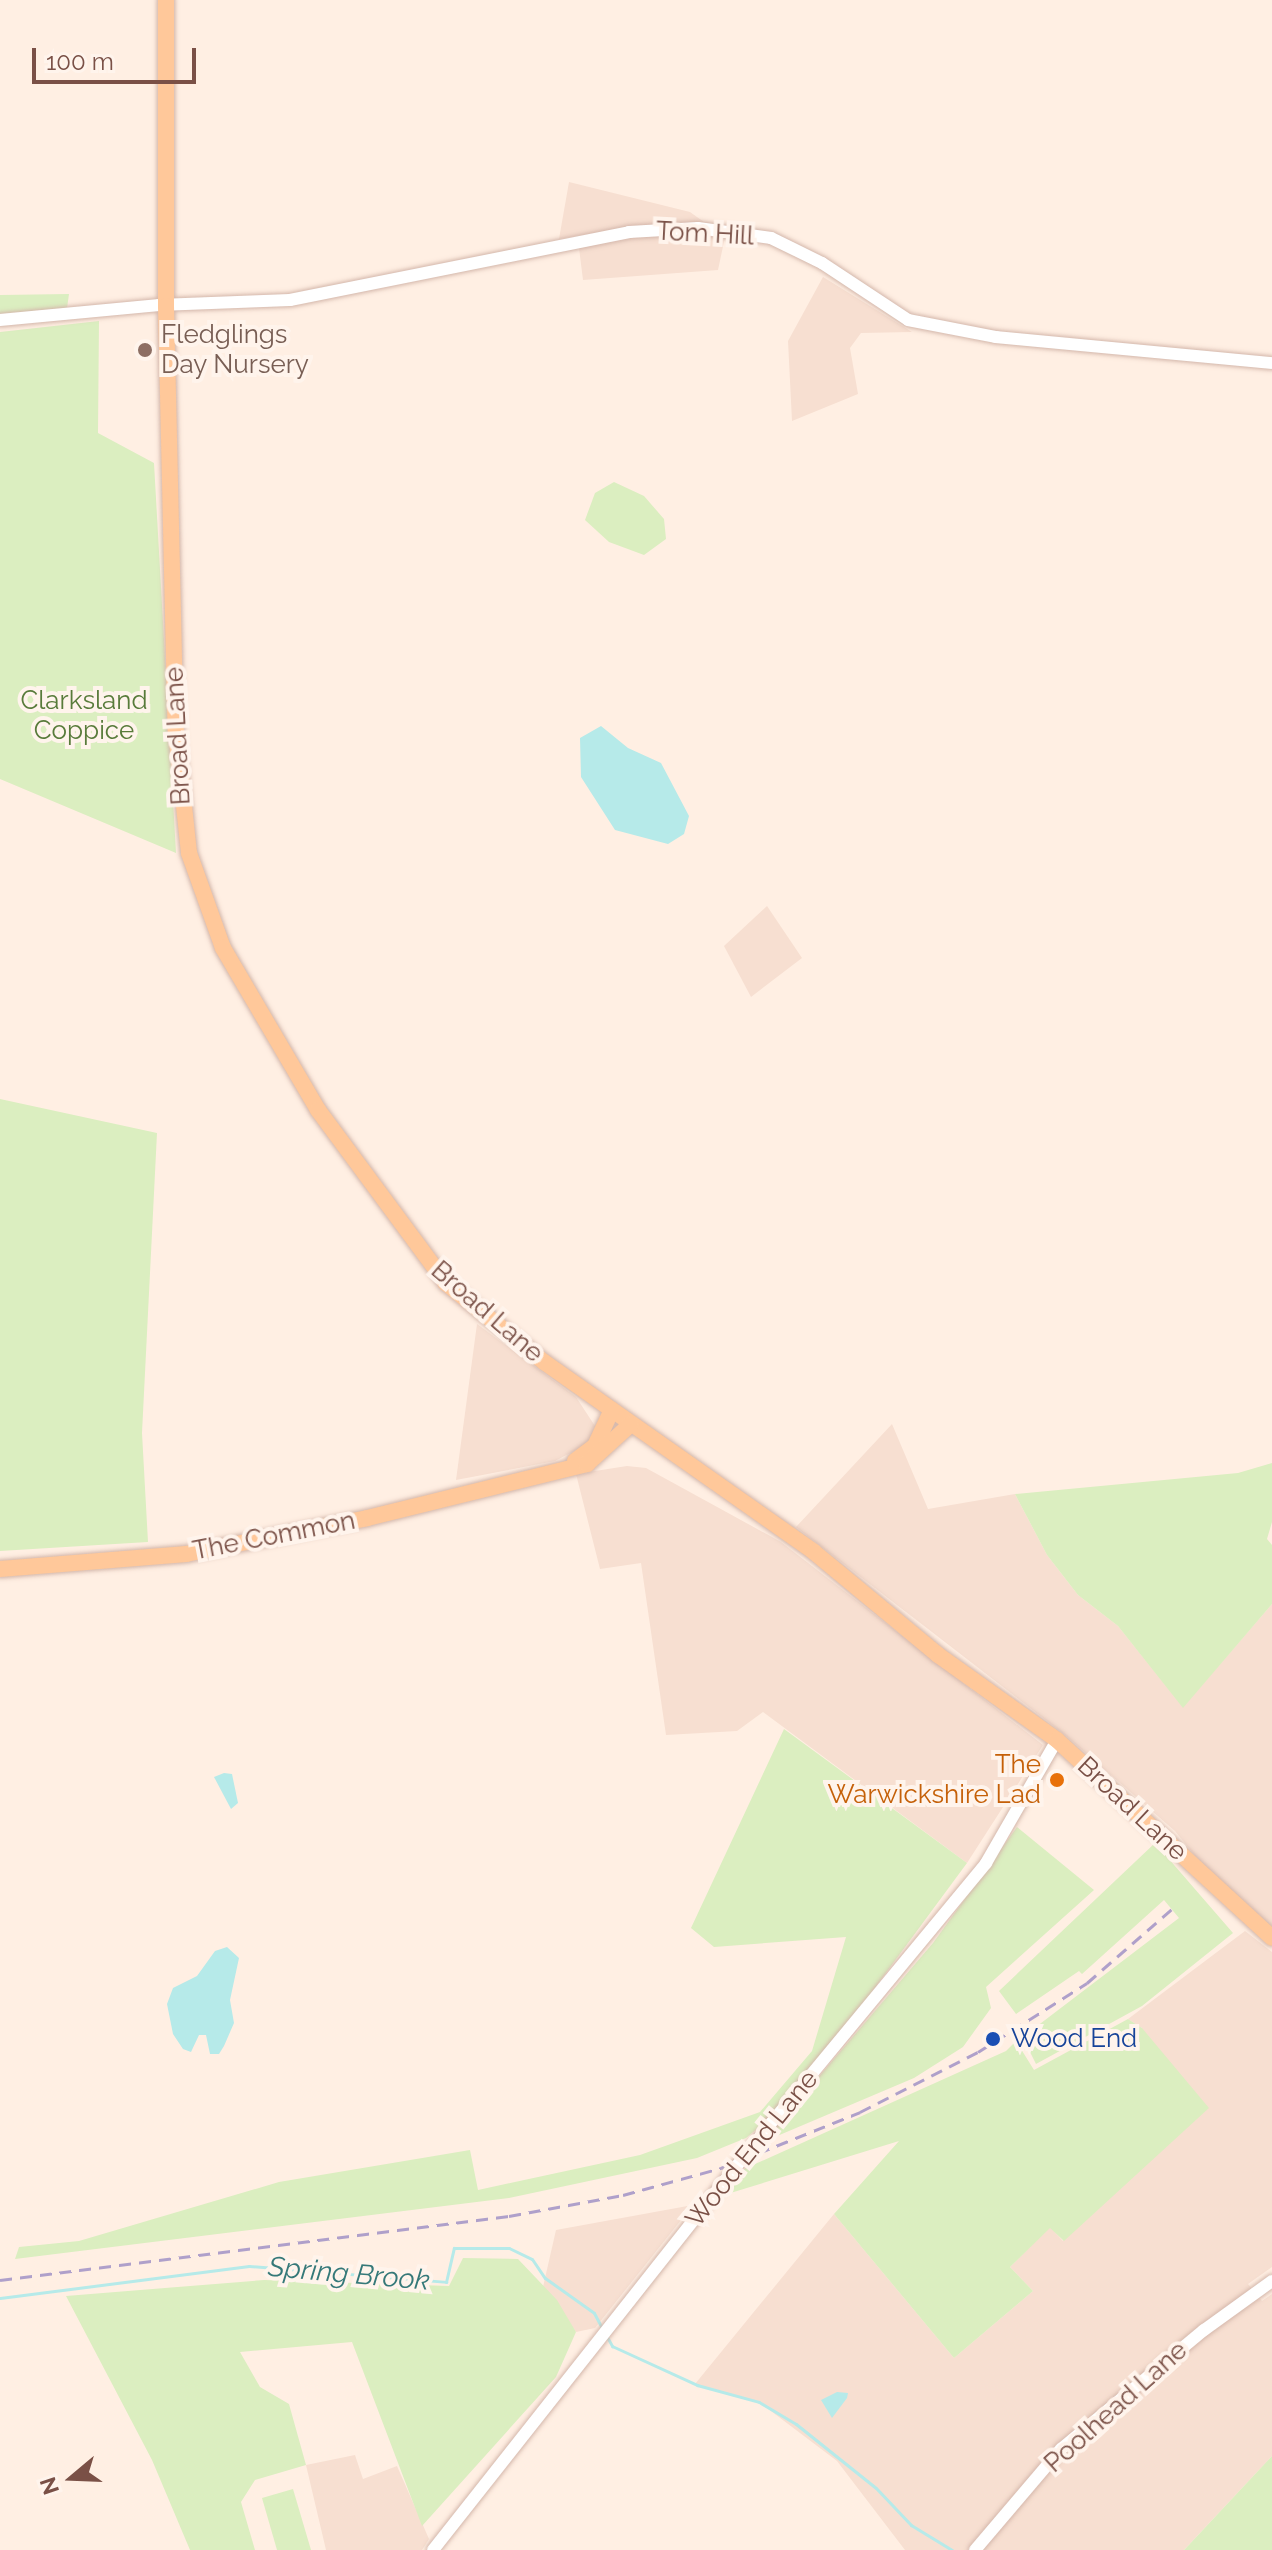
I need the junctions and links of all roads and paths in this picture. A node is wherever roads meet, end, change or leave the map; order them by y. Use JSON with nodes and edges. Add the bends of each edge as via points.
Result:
{"nodes":[{"id":1,"x":166,"y":0,"type":"edge"},
{"id":2,"x":166,"y":306,"type":"junction"},
{"id":3,"x":0,"y":320,"type":"edge"},
{"id":4,"x":1272,"y":363,"type":"edge"},
{"id":5,"x":612,"y":1410,"type":"junction"},
{"id":6,"x":631,"y":1424,"type":"junction"},
{"id":7,"x":543,"y":1473,"type":"junction"},
{"id":8,"x":0,"y":1569,"type":"edge"},
{"id":9,"x":1057,"y":1740,"type":"junction"},
{"id":10,"x":1272,"y":1938,"type":"edge"},
{"id":11,"x":1272,"y":2281,"type":"edge"},
{"id":12,"x":433,"y":2550,"type":"edge"},
{"id":13,"x":975,"y":2550,"type":"edge"}],
"edges":[{"from":1,"to":2,"type":"main road","name":"Broad Lane"},
{"from":2,"to":3,"type":"street","name":"Tom Hill"},
{"from":2,"to":4,"type":"street","name":"Tom Hill","via":[[290,300],[629,232],[698,228],[771,238],[822,263],[908,320],[996,337]]},
{"from":2,"to":5,"type":"main road","name":"Broad Lane","via":[[181,810],[189,853],[223,948],[318,1110],[428,1262],[471,1305]]},
{"from":5,"to":6,"type":"main road","name":"Broad Lane"},
{"from":5,"to":7,"type":"main road","name":"The Common","via":[[595,1446],[583,1458]]},
{"from":6,"to":7,"type":"main road","name":"The Common","via":[[598,1459]]},
{"from":6,"to":9,"type":"main road","name":"Broad Lane","via":[[814,1552],[938,1655]]},
{"from":7,"to":8,"type":"main road","name":"The Common","via":[[269,1540],[171,1555]]},
{"from":9,"to":10,"type":"main road","name":"Broad Lane"},
{"from":9,"to":12,"type":"street","name":"Wood End Lane","bridge":true,"via":[[986,1863],[772,2122]]},
{"from":11,"to":13,"type":"street","name":"Poolhead Lane","via":[[1072,2439]]}]}
